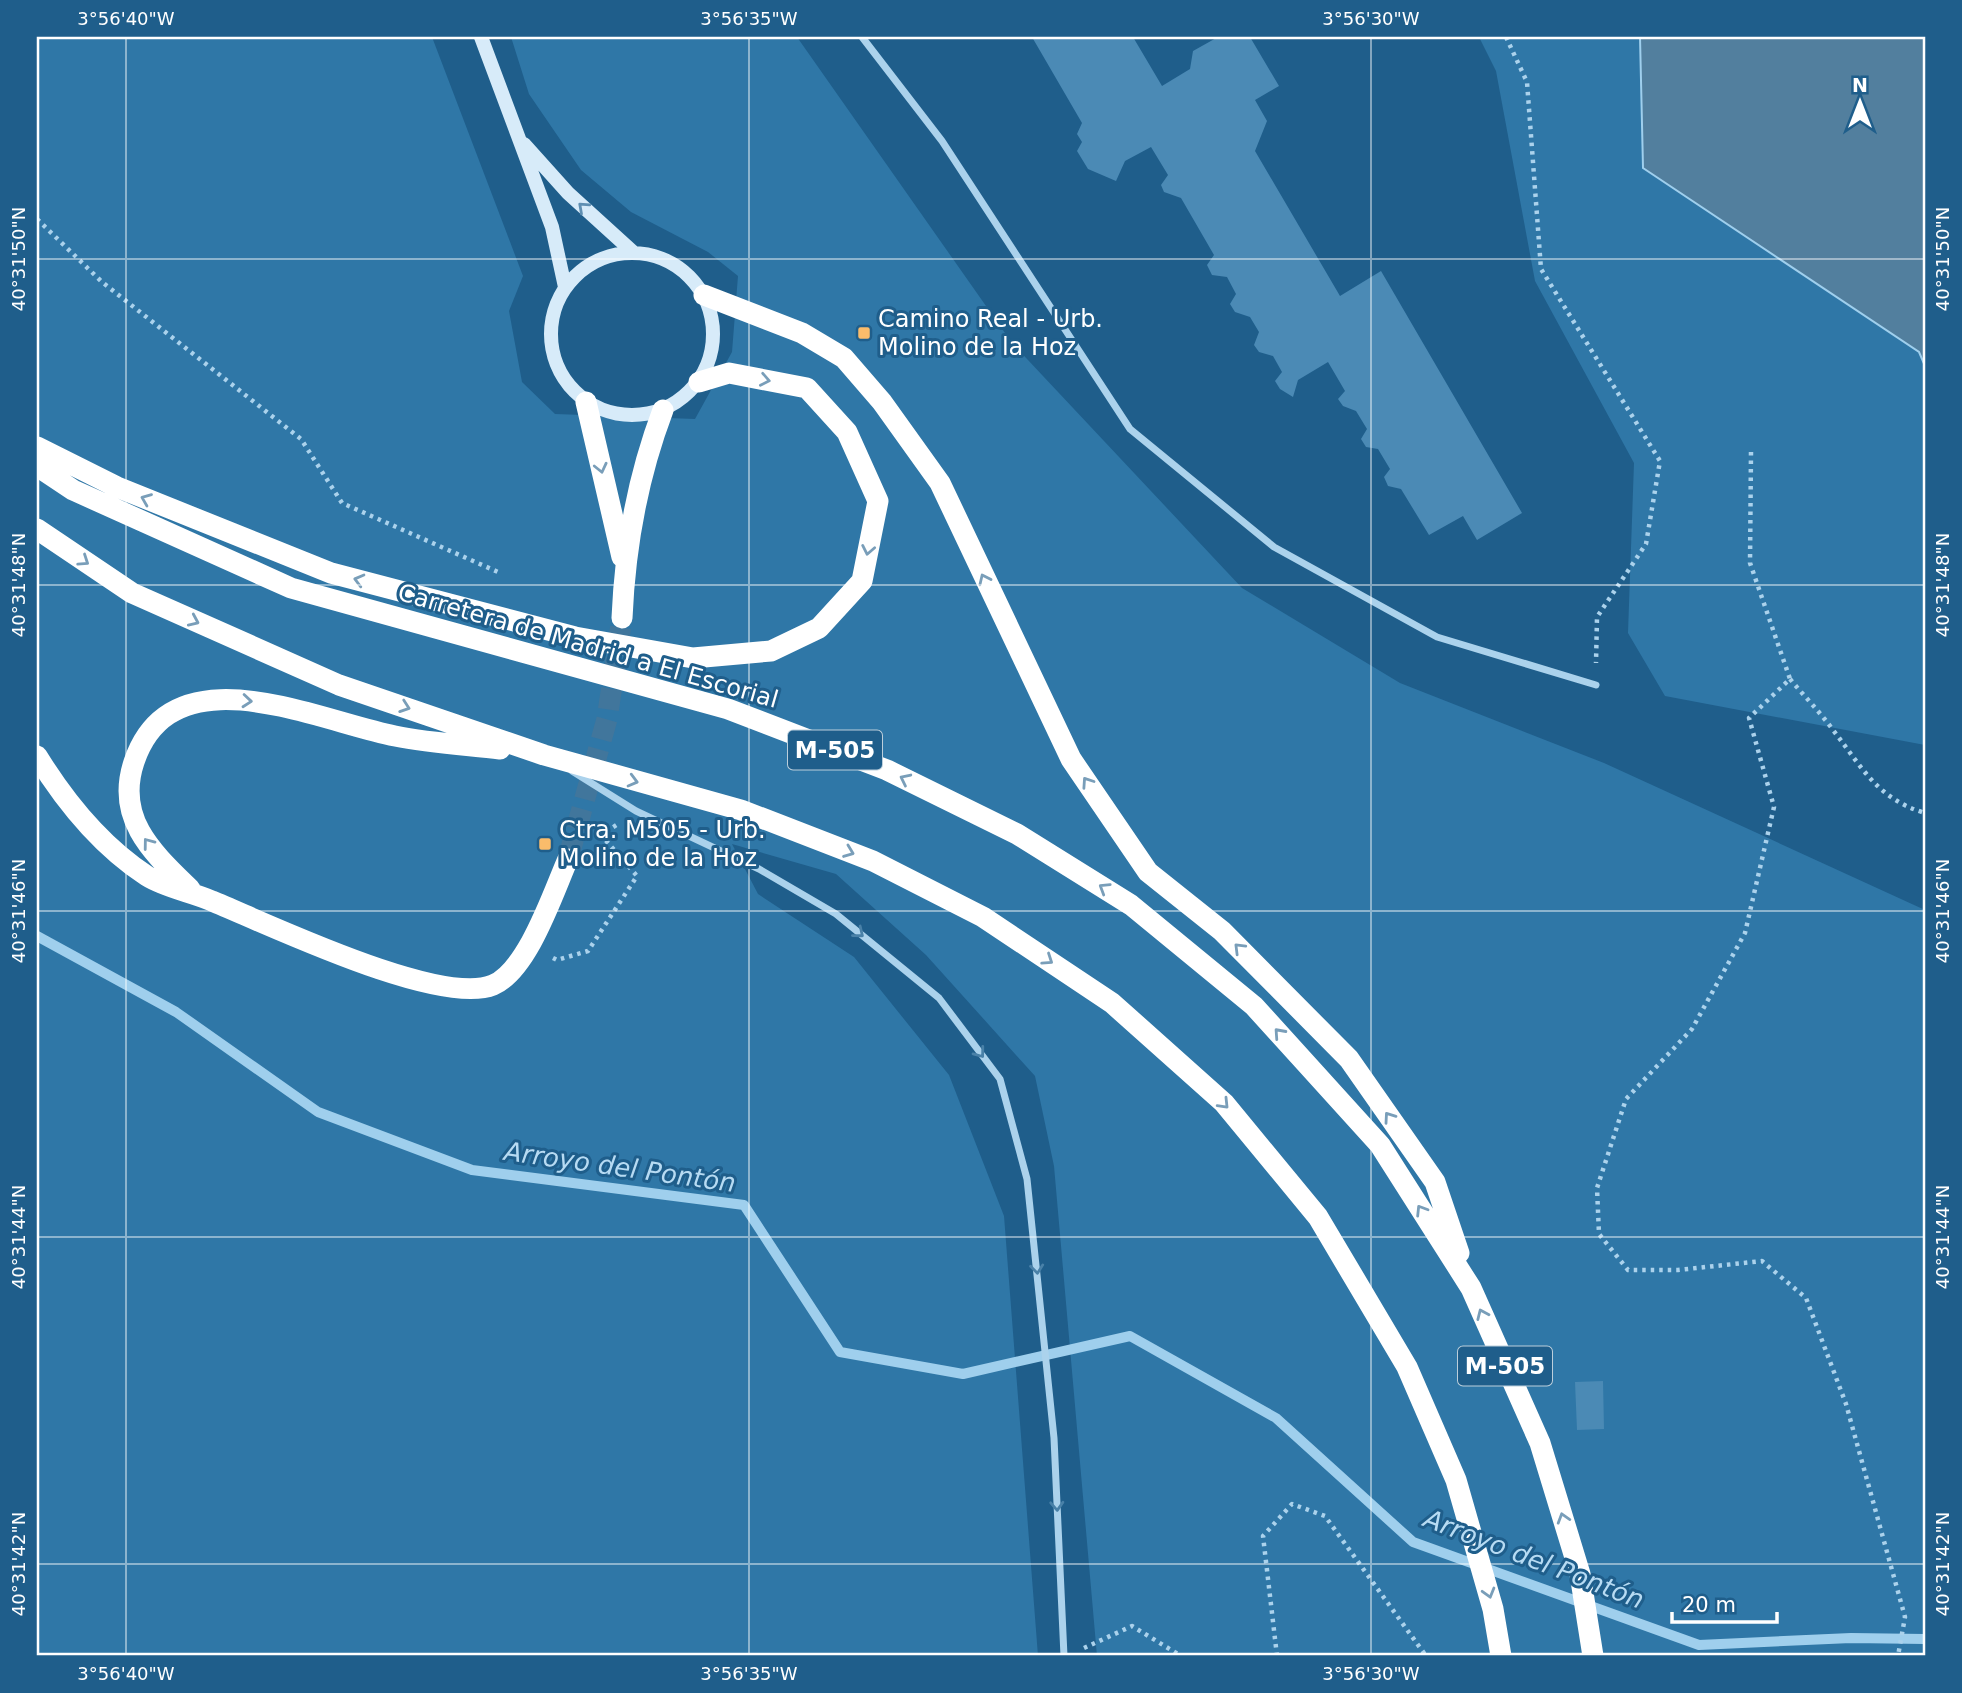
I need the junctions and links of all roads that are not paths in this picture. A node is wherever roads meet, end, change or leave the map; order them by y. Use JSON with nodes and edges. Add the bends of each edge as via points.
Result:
{"nodes":[{"id":1,"x":481,"y":37,"type":"edge"},
{"id":2,"x":862,"y":37,"type":"edge"},
{"id":3,"x":518,"y":138,"type":"junction"},
{"id":4,"x":634,"y":253,"type":"junction"},
{"id":5,"x":565,"y":287,"type":"junction"},
{"id":6,"x":704,"y":295,"type":"junction"},
{"id":7,"x":699,"y":382,"type":"junction"},
{"id":8,"x":586,"y":402,"type":"junction"},
{"id":9,"x":663,"y":410,"type":"junction"},
{"id":10,"x":37,"y":447,"type":"edge"},
{"id":11,"x":37,"y":466,"type":"edge"},
{"id":12,"x":37,"y":528,"type":"edge"},
{"id":13,"x":624,"y":566,"type":"junction"},
{"id":14,"x":622,"y":618,"type":"tunnel mouth"},
{"id":15,"x":1595,"y":685,"type":"road end"},
{"id":16,"x":544,"y":755,"type":"junction"},
{"id":17,"x":37,"y":756,"type":"edge"},
{"id":18,"x":568,"y":859,"type":"tunnel mouth"},
{"id":19,"x":194,"y":893,"type":"junction"},
{"id":20,"x":1471,"y":1288,"type":"junction"},
{"id":21,"x":1064,"y":1656,"type":"edge"},
{"id":22,"x":1501,"y":1656,"type":"edge"},
{"id":23,"x":1593,"y":1656,"type":"edge"}],
"edges":[{"from":1,"to":3,"type":"street"},
{"from":2,"to":15,"type":"street","via":[[942,141],[1130,429],[1285,554],[1437,636]]},
{"from":4,"to":3,"type":"street","one_way":true,"via":[[568,193]]},
{"from":3,"to":5,"type":"street","via":[[552,227]]},
{"from":4,"to":5,"type":"street","via":[[608,257],[584,269]]},
{"from":4,"to":6,"type":"street","via":[[662,259],[686,274]]},
{"from":5,"to":8,"type":"street","via":[[552,316],[551,349],[564,379]]},
{"from":6,"to":7,"type":"street","via":[[713,334],[711,354]]},
{"from":20,"to":6,"type":"highway","number":"M-505","one_way":true,"via":[[1435,1182],[1349,1059],[1222,931],[1148,872],[1071,759],[940,483],[882,402],[844,358],[802,333]]},
{"from":7,"to":9,"type":"street"},
{"from":7,"to":10,"type":"highway","one_way":true,"via":[[729,373],[807,388],[847,432],[878,501],[862,581],[819,628],[771,651],[694,658],[575,636],[331,573],[117,487]]},
{"from":8,"to":9,"type":"street","via":[[610,413],[637,416]]},
{"from":8,"to":13,"type":"highway","one_way":true},
{"from":9,"to":13,"type":"highway","via":[[648,450]]},
{"from":20,"to":11,"type":"highway","name":"Carretera de Madrid a El Escorial","number":"M-505","one_way":true,"via":[[1380,1144],[1255,1006],[1131,905],[1017,834],[887,770],[728,709],[291,588],[73,490]]},
{"from":12,"to":16,"type":"highway","one_way":true,"via":[[132,593],[339,685]]},
{"from":13,"to":14,"type":"highway"},
{"from":19,"to":16,"type":"highway","one_way":true,"via":[[133,824],[129,803],[129,783],[142,742],[168,715],[193,705],[217,699],[288,706],[394,736]]},
{"from":16,"to":21,"type":"street","one_way":true,"via":[[636,811],[759,869],[836,914],[939,998],[1000,1079],[1027,1179],[1054,1438]]},
{"from":16,"to":22,"type":"highway","one_way":true,"via":[[741,810],[873,861],[983,917],[1112,1003],[1224,1103],[1318,1217],[1407,1367],[1456,1480],[1493,1609]]},
{"from":17,"to":19,"type":"highway","via":[[80,817],[113,851],[150,878]]},
{"from":18,"to":19,"type":"highway","via":[[531,944],[495,984],[471,990],[391,972]]},
{"from":23,"to":20,"type":"highway","name":"Carretera de Madrid a El Escorial","number":"M-505","one_way":true,"via":[[1580,1574],[1540,1443]]}]}
